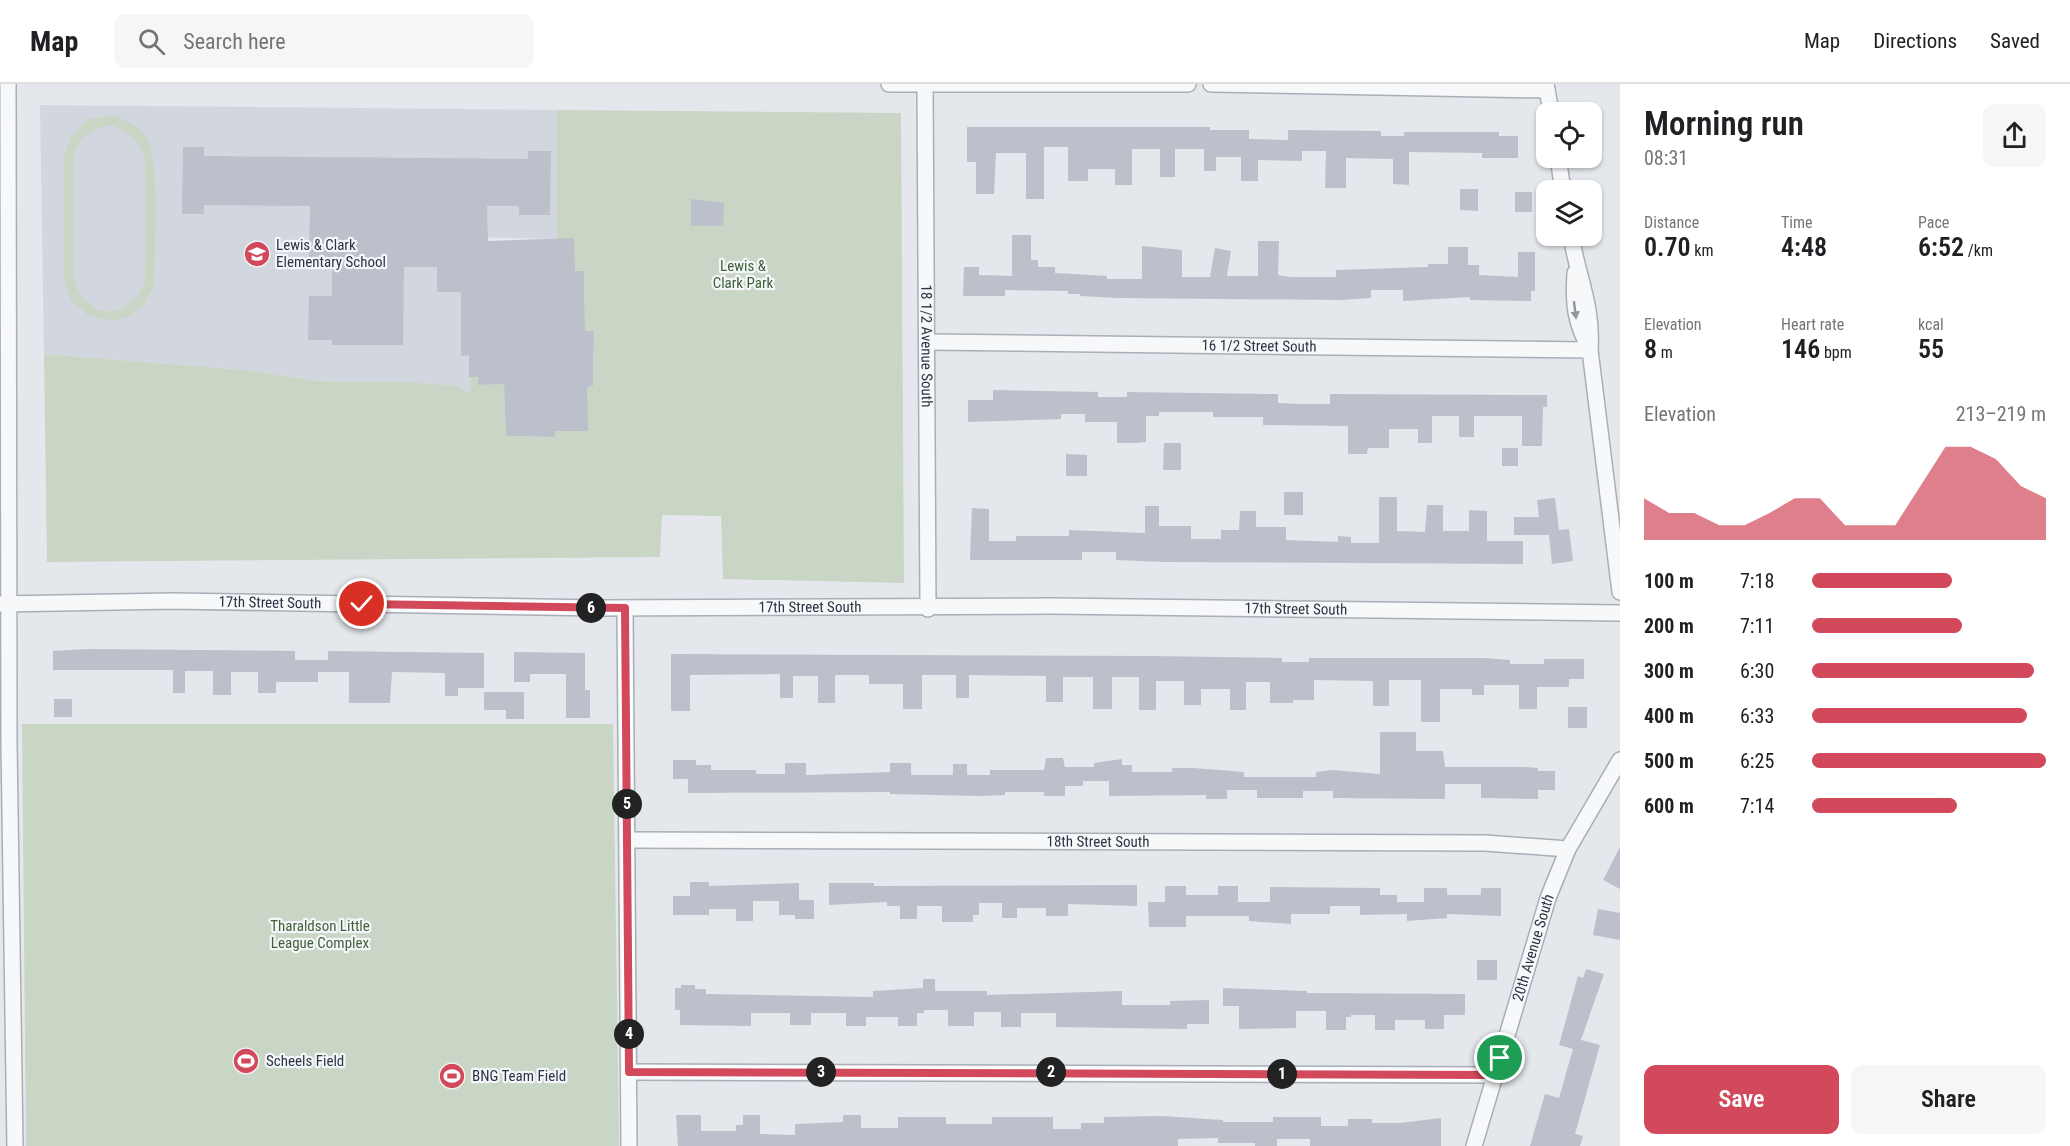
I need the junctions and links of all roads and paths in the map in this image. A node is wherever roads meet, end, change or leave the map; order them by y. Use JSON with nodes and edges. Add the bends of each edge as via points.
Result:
{"nodes":[{"id":1,"x":8,"y":84,"type":"edge"},
{"id":2,"x":889,"y":84,"type":"edge"},
{"id":3,"x":925,"y":84,"type":"edge"},
{"id":4,"x":1188,"y":84,"type":"edge"},
{"id":5,"x":1212,"y":84,"type":"edge"},
{"id":6,"x":1546,"y":87,"type":"edge"},
{"id":7,"x":1549,"y":102,"type":"edge"},
{"id":8,"x":1572,"y":246,"type":"edge"},
{"id":9,"x":4,"y":340,"type":"edge"},
{"id":10,"x":927,"y":342,"type":"junction"},
{"id":11,"x":1590,"y":350,"type":"junction"},
{"id":12,"x":1620,"y":592,"type":"edge"},
{"id":13,"x":4,"y":604,"type":"edge"},
{"id":14,"x":625,"y":608,"type":"junction"},
{"id":15,"x":928,"y":609,"type":"junction"},
{"id":16,"x":1620,"y":613,"type":"edge"},
{"id":17,"x":1620,"y":760,"type":"edge"},
{"id":18,"x":627,"y":840,"type":"junction"},
{"id":19,"x":1568,"y":849,"type":"junction"},
{"id":20,"x":629,"y":1072,"type":"junction"},
{"id":21,"x":1494,"y":1075,"type":"junction"},
{"id":22,"x":15,"y":1146,"type":"edge"},
{"id":23,"x":629,"y":1146,"type":"edge"},
{"id":24,"x":1474,"y":1146,"type":"edge"}],
"edges":[{"from":1,"to":9,"type":"street"},
{"from":2,"to":3,"type":"street"},
{"from":3,"to":4,"type":"street"},
{"from":3,"to":10,"type":"street","name":"18 1/2 Avenue South"},
{"from":5,"to":6,"type":"street"},
{"from":6,"to":7,"type":"street"},
{"from":8,"to":11,"type":"street","via":[[1577,327]]},
{"from":9,"to":13,"type":"street"},
{"from":10,"to":11,"type":"street","name":"16 1/2 Street South"},
{"from":10,"to":15,"type":"street","name":"18 1/2 Avenue South"},
{"from":11,"to":12,"type":"street"},
{"from":13,"to":14,"type":"street","name":"17th Street South","via":[[172,602]]},
{"from":13,"to":22,"type":"street"},
{"from":14,"to":15,"type":"street","name":"17th Street South"},
{"from":14,"to":18,"type":"street"},
{"from":15,"to":16,"type":"street","name":"17th Street South","via":[[1053,606]]},
{"from":17,"to":19,"type":"street","name":"20th Avenue South"},
{"from":18,"to":19,"type":"street","name":"18th Street South","via":[[1461,843]]},
{"from":18,"to":20,"type":"street"},
{"from":19,"to":21,"type":"street","name":"20th Avenue South","via":[[1548,898]]},
{"from":20,"to":21,"type":"street"},
{"from":20,"to":23,"type":"street"},
{"from":21,"to":24,"type":"street","name":"20th Avenue South"}]}
